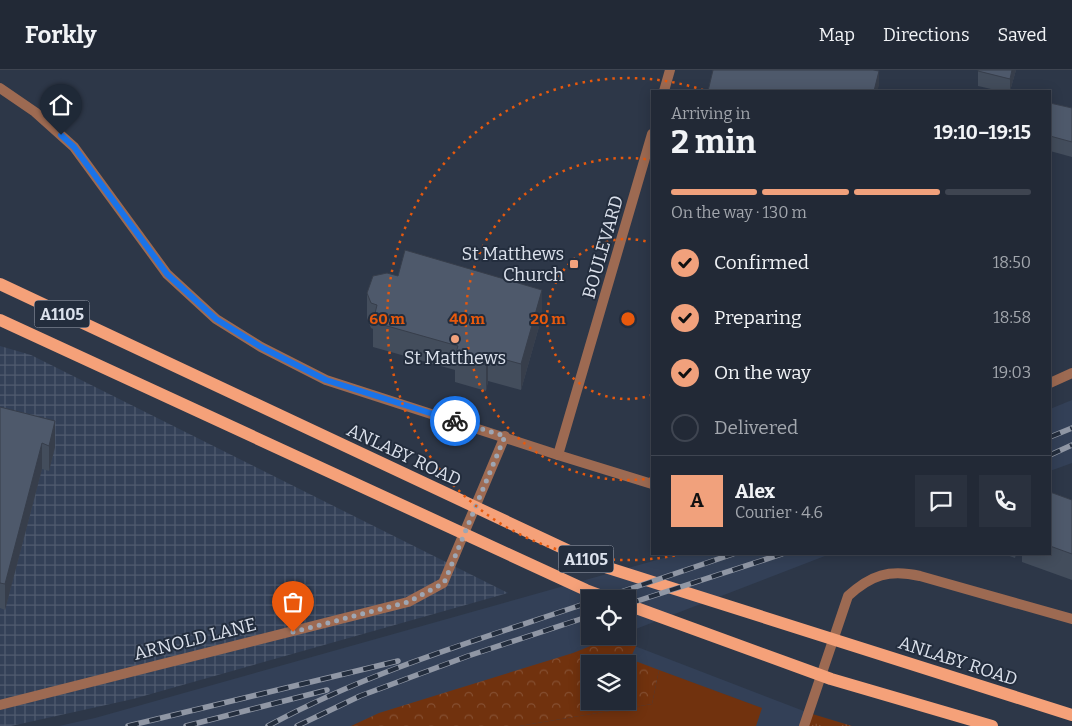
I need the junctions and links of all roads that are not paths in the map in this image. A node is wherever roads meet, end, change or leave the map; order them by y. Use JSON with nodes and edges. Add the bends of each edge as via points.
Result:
{"nodes":[{"id":1,"x":670,"y":70,"type":"edge"},
{"id":2,"x":0,"y":88,"type":"edge"},
{"id":3,"x":664,"y":90,"type":"edge"},
{"id":4,"x":651,"y":137,"type":"edge"},
{"id":5,"x":0,"y":284,"type":"edge"},
{"id":6,"x":0,"y":320,"type":"edge"},
{"id":7,"x":1072,"y":373,"type":"edge"},
{"id":8,"x":1051,"y":383,"type":"edge"},
{"id":9,"x":505,"y":436,"type":"junction"},
{"id":10,"x":558,"y":455,"type":"junction"},
{"id":11,"x":651,"y":484,"type":"edge"},
{"id":12,"x":586,"y":590,"type":"edge"},
{"id":13,"x":636,"y":608,"type":"edge"},
{"id":14,"x":1072,"y":620,"type":"edge"},
{"id":15,"x":0,"y":704,"type":"edge"},
{"id":16,"x":1072,"y":715,"type":"edge"},
{"id":17,"x":804,"y":726,"type":"edge"},
{"id":18,"x":992,"y":726,"type":"edge"}],
"edges":[{"from":1,"to":3,"type":"street"},
{"from":2,"to":9,"type":"street","via":[[35,112],[74,147],[167,274],[216,319],[261,347],[326,380]]},
{"from":4,"to":10,"type":"street","name":"BOULEVARD"},
{"from":5,"to":16,"type":"main road","name":"ANLABY ROAD","number":"A1105","via":[[599,565]]},
{"from":6,"to":12,"type":"main road","number":"A1105"},
{"from":7,"to":8,"type":"street"},
{"from":9,"to":10,"type":"street"},
{"from":9,"to":15,"type":"street","name":"ARNOLD LANE","via":[[444,583],[408,602]]},
{"from":10,"to":11,"type":"street"},
{"from":13,"to":18,"type":"main road","via":[[831,678]]},
{"from":14,"to":17,"type":"street","via":[[920,576],[900,572],[882,574],[861,584],[848,596]]}]}
